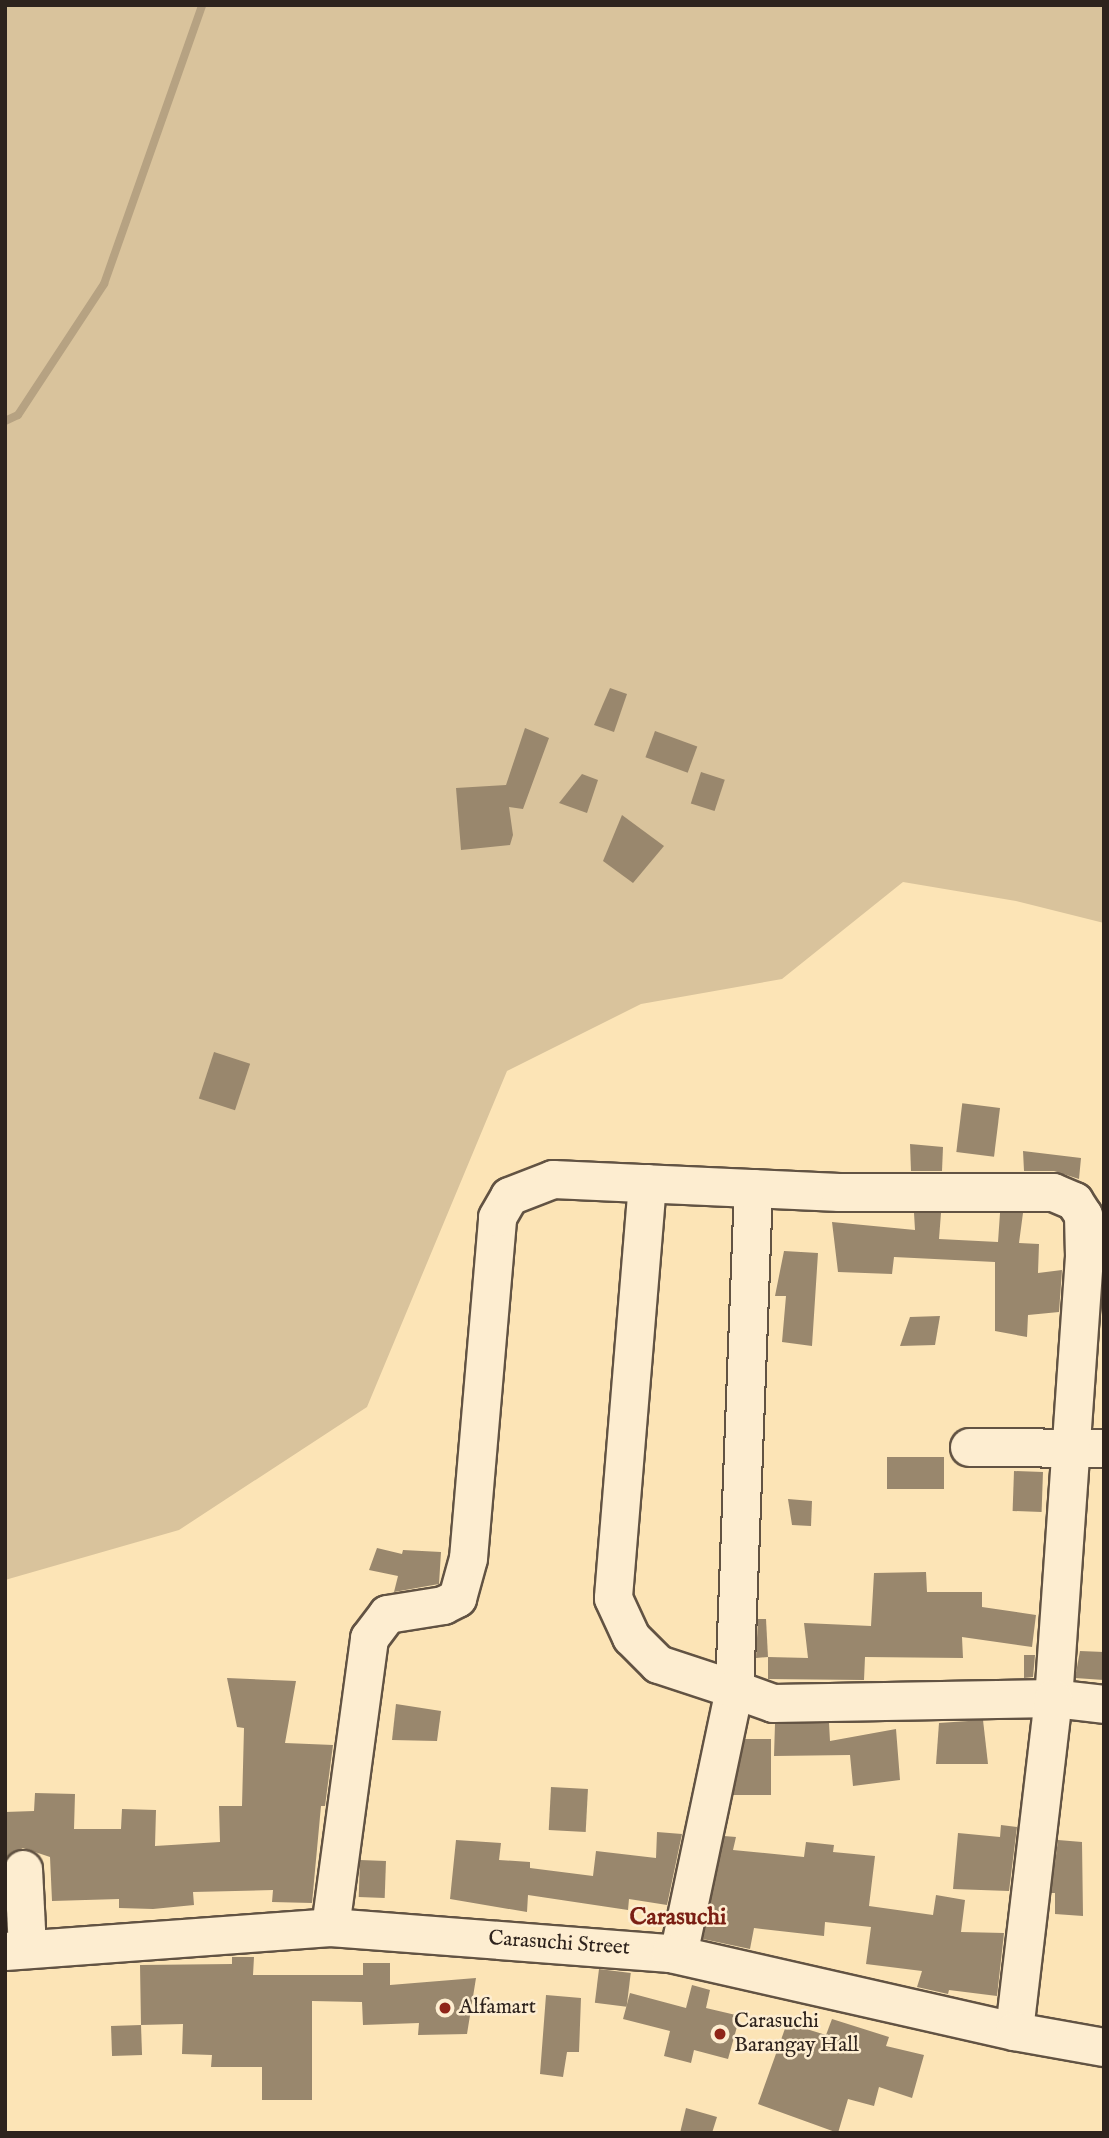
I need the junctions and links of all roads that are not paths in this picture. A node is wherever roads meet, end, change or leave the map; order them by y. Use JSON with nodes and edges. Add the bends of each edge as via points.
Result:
{"nodes":[{"id":1,"x":647,"y":1183,"type":"junction"},
{"id":2,"x":753,"y":1188,"type":"junction"},
{"id":3,"x":969,"y":1447,"type":"dead end"},
{"id":4,"x":1087,"y":1447,"type":"edge"},
{"id":5,"x":734,"y":1689,"type":"junction"},
{"id":6,"x":1053,"y":1698,"type":"junction"},
{"id":7,"x":1104,"y":1704,"type":"edge"},
{"id":8,"x":23,"y":1869,"type":"dead end"},
{"id":9,"x":330,"y":1927,"type":"junction"},
{"id":10,"x":16,"y":1949,"type":"edge"},
{"id":11,"x":678,"y":1954,"type":"junction"},
{"id":12,"x":1014,"y":2031,"type":"junction"},
{"id":13,"x":1104,"y":2047,"type":"edge"}],
"edges":[{"from":1,"to":2,"type":"street"},
{"from":1,"to":5,"type":"street","via":[[613,1598],[631,1637],[657,1664]]},
{"from":1,"to":9,"type":"street","via":[[552,1178],[509,1196],[497,1217],[468,1558],[457,1598],[443,1605],[387,1614],[369,1639]]},
{"from":2,"to":4,"type":"street","via":[[1053,1192],[1074,1201],[1083,1215]]},
{"from":2,"to":5,"type":"street"},
{"from":3,"to":4,"type":"street"},
{"from":4,"to":6,"type":"street"},
{"from":5,"to":6,"type":"street","via":[[773,1703]]},
{"from":5,"to":11,"type":"street"},
{"from":6,"to":7,"type":"street"},
{"from":6,"to":12,"type":"street"},
{"from":8,"to":10,"type":"street"},
{"from":9,"to":10,"type":"street","name":"Carasuchi Street"},
{"from":9,"to":11,"type":"street","name":"Carasuchi Street"},
{"from":11,"to":12,"type":"street","name":"Carasuchi Street"},
{"from":12,"to":13,"type":"street","name":"Carasuchi Street"}]}
